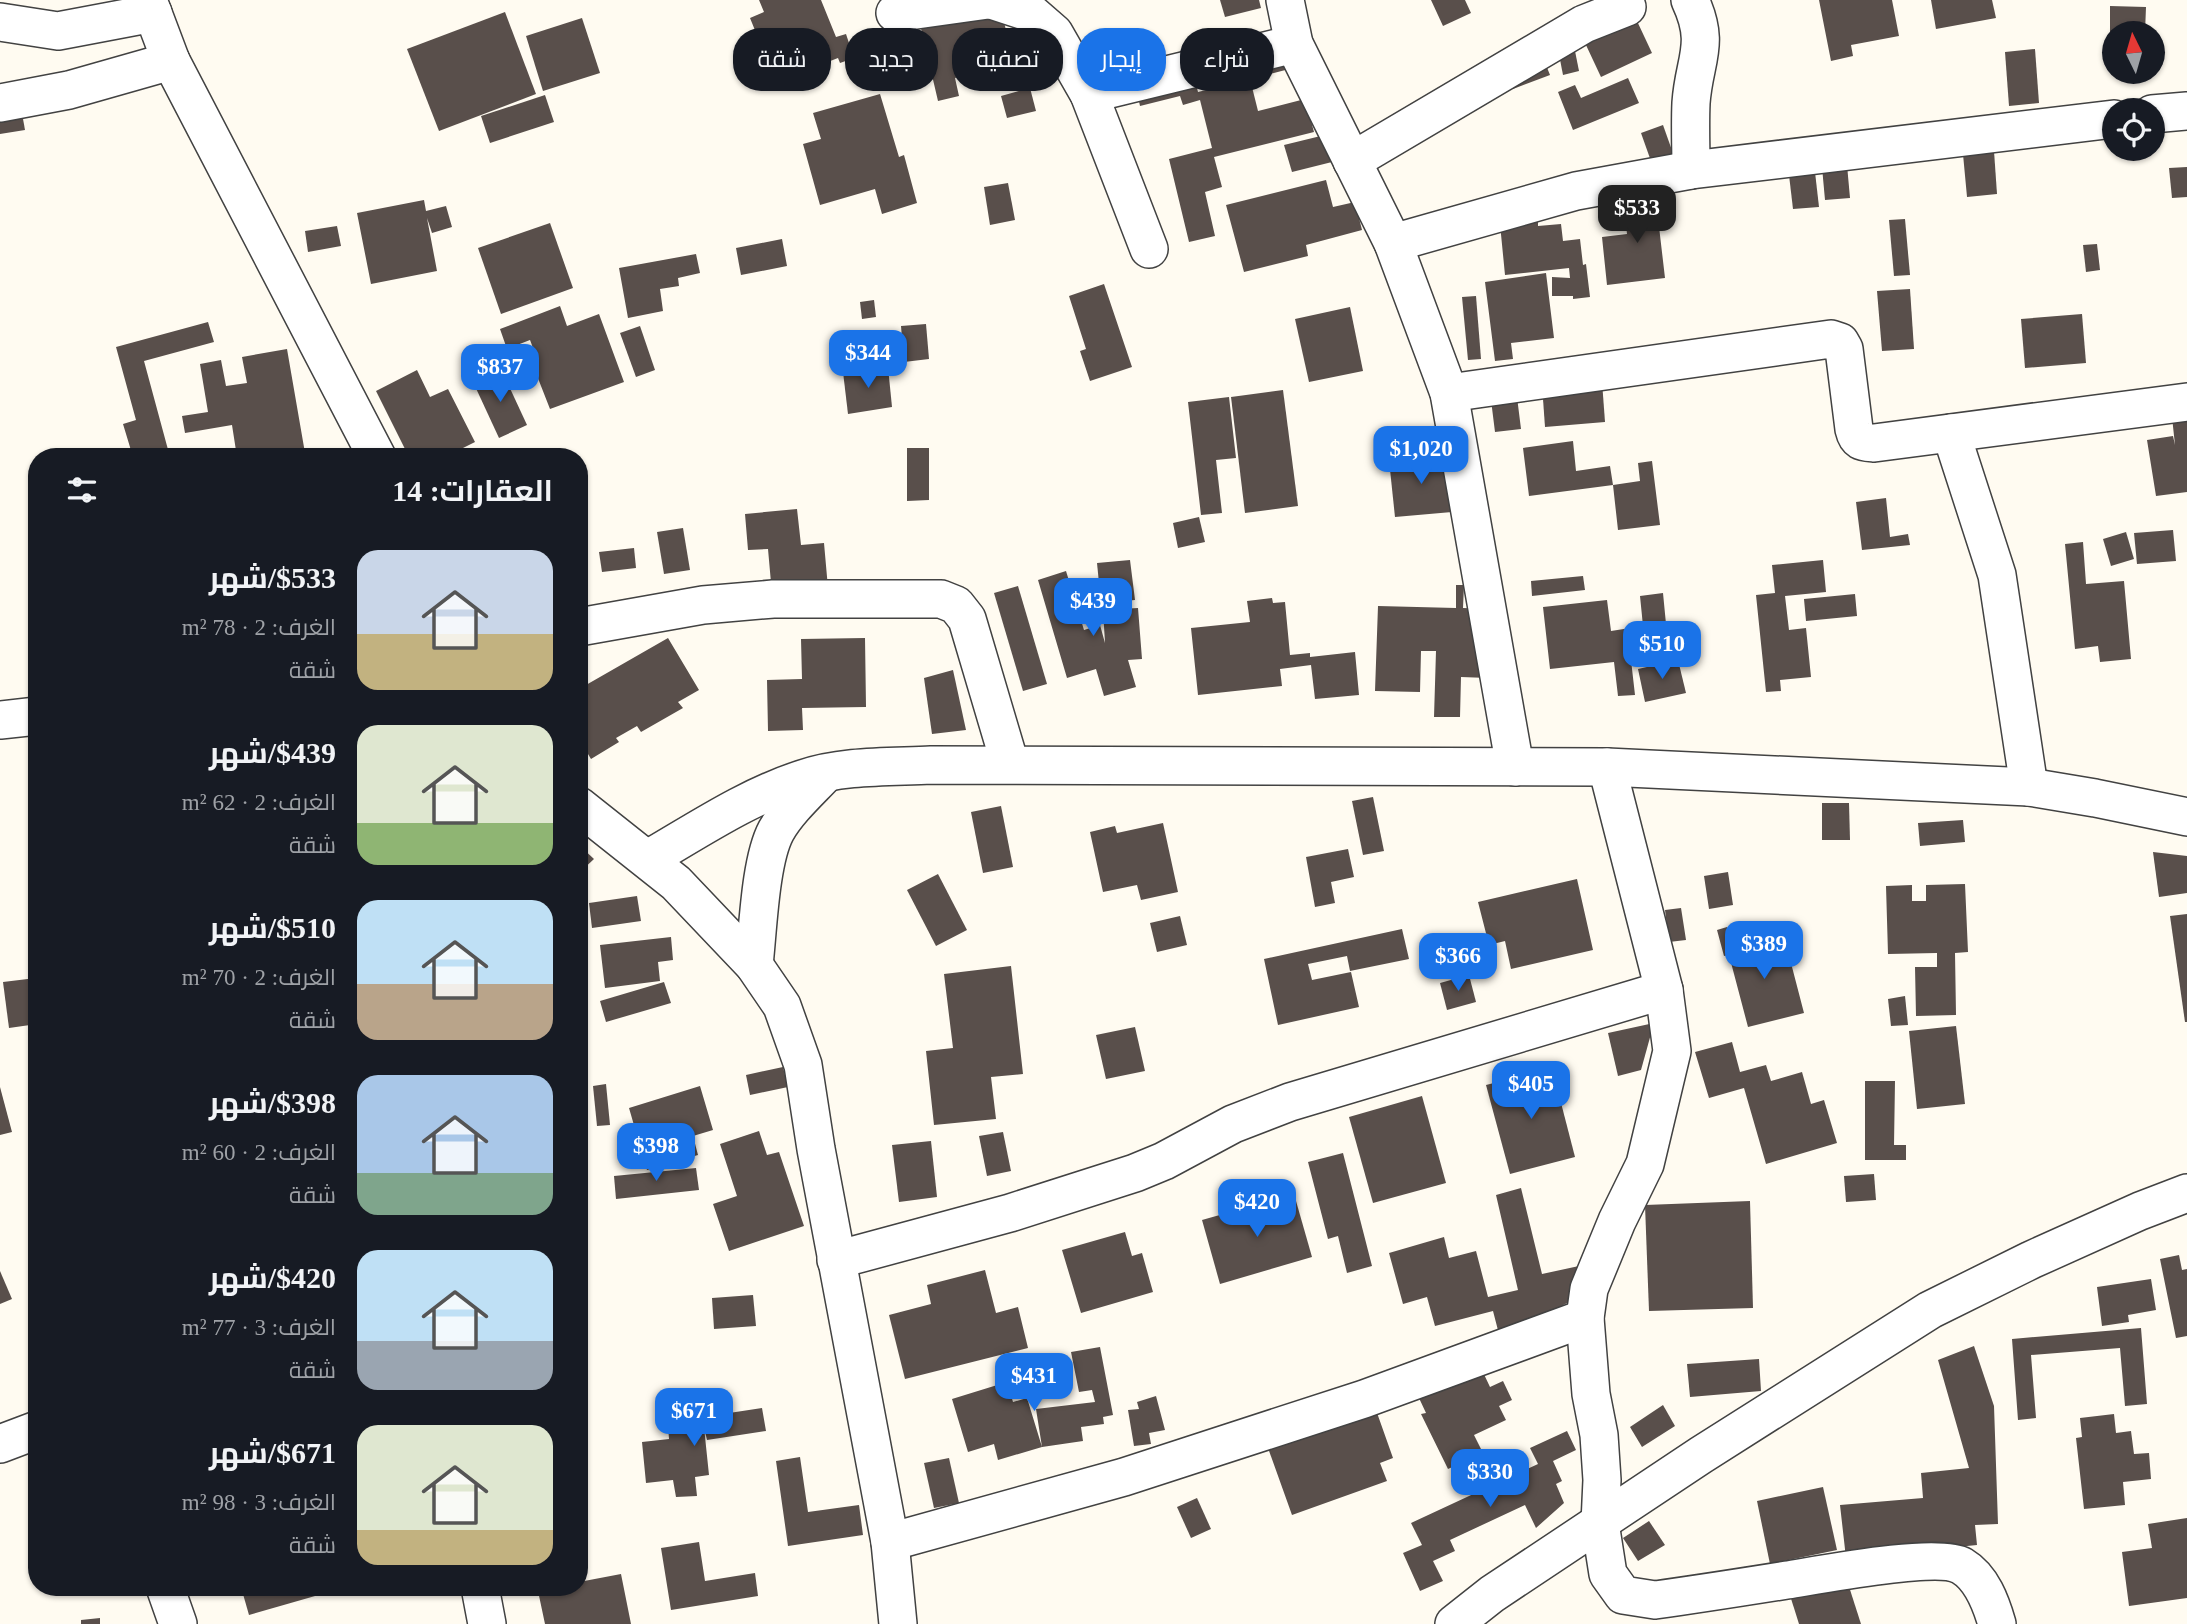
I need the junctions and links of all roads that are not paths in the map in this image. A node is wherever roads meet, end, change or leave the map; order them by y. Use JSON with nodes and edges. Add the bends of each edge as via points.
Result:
{"nodes":[{"id":1,"x":990,"y":0,"type":"edge"},
{"id":2,"x":1284,"y":0,"type":"edge"},
{"id":3,"x":1689,"y":0,"type":"edge"},
{"id":4,"x":150,"y":7,"type":"edge"},
{"id":5,"x":1627,"y":7,"type":"dead end"},
{"id":6,"x":895,"y":13,"type":"dead end"},
{"id":7,"x":0,"y":22,"type":"edge"},
{"id":8,"x":1294,"y":44,"type":"junction"},
{"id":9,"x":171,"y":61,"type":"junction"},
{"id":10,"x":1089,"y":93,"type":"junction"},
{"id":11,"x":0,"y":103,"type":"edge"},
{"id":12,"x":2187,"y":110,"type":"edge"},
{"id":13,"x":2165,"y":113,"type":"edge"},
{"id":14,"x":2102,"y":120,"type":"edge"},
{"id":15,"x":1352,"y":161,"type":"junction"},
{"id":16,"x":1691,"y":170,"type":"junction"},
{"id":17,"x":1393,"y":243,"type":"junction"},
{"id":18,"x":1149,"y":249,"type":"dead end"},
{"id":19,"x":1449,"y":393,"type":"junction"},
{"id":20,"x":2187,"y":402,"type":"edge"},
{"id":21,"x":1951,"y":433,"type":"junction"},
{"id":22,"x":372,"y":448,"type":"edge"},
{"id":23,"x":588,"y":625,"type":"edge"},
{"id":24,"x":28,"y":717,"type":"edge"},
{"id":25,"x":0,"y":720,"type":"edge"},
{"id":26,"x":1010,"y":764,"type":"junction"},
{"id":27,"x":1515,"y":767,"type":"junction"},
{"id":28,"x":1607,"y":767,"type":"junction"},
{"id":29,"x":826,"y":773,"type":"junction"},
{"id":30,"x":2029,"y":787,"type":"junction"},
{"id":31,"x":588,"y":813,"type":"edge"},
{"id":32,"x":2187,"y":817,"type":"edge"},
{"id":33,"x":648,"y":859,"type":"junction"},
{"id":34,"x":754,"y":965,"type":"junction"},
{"id":35,"x":1664,"y":990,"type":"junction"},
{"id":36,"x":2187,"y":1194,"type":"edge"},
{"id":37,"x":836,"y":1260,"type":"junction"},
{"id":38,"x":1585,"y":1318,"type":"junction"},
{"id":39,"x":28,"y":1433,"type":"edge"},
{"id":40,"x":0,"y":1444,"type":"edge"},
{"id":41,"x":1600,"y":1523,"type":"junction"},
{"id":42,"x":890,"y":1542,"type":"junction"},
{"id":43,"x":169,"y":1596,"type":"edge"},
{"id":44,"x":482,"y":1596,"type":"edge"},
{"id":45,"x":178,"y":1624,"type":"edge"},
{"id":46,"x":487,"y":1624,"type":"edge"},
{"id":47,"x":898,"y":1624,"type":"edge"},
{"id":48,"x":1454,"y":1624,"type":"edge"},
{"id":49,"x":1997,"y":1624,"type":"edge"}],
"edges":[{"from":1,"to":6,"type":"street"},
{"from":1,"to":10,"type":"street","via":[[1031,13],[1054,33]]},
{"from":2,"to":8,"type":"street"},
{"from":3,"to":16,"type":"street","via":[[1698,17],[1701,41],[1691,103]]},
{"from":4,"to":7,"type":"street","via":[[58,31]]},
{"from":4,"to":9,"type":"street"},
{"from":5,"to":15,"type":"street","via":[[1584,24]]},
{"from":8,"to":10,"type":"street"},
{"from":8,"to":15,"type":"street"},
{"from":9,"to":11,"type":"street","via":[[69,90]]},
{"from":9,"to":22,"type":"street"},
{"from":10,"to":18,"type":"street"},
{"from":12,"to":13,"type":"street"},
{"from":14,"to":16,"type":"street"},
{"from":15,"to":17,"type":"street"},
{"from":16,"to":17,"type":"street","via":[[1576,191]]},
{"from":17,"to":19,"type":"street"},
{"from":19,"to":21,"type":"street","via":[[1831,339],[1844,349],[1854,429],[1860,442]]},
{"from":19,"to":27,"type":"street"},
{"from":20,"to":21,"type":"street"},
{"from":21,"to":30,"type":"street","via":[[1997,575]]},
{"from":23,"to":26,"type":"street","via":[[761,600],[941,599],[956,606],[967,619]]},
{"from":24,"to":25,"type":"street"},
{"from":26,"to":27,"type":"street"},
{"from":26,"to":29,"type":"street"},
{"from":27,"to":28,"type":"street"},
{"from":28,"to":30,"type":"street"},
{"from":28,"to":35,"type":"street"},
{"from":29,"to":33,"type":"street","via":[[803,778],[735,808]]},
{"from":29,"to":34,"type":"street","via":[[776,830],[764,880]]},
{"from":30,"to":32,"type":"street"},
{"from":31,"to":33,"type":"street"},
{"from":33,"to":34,"type":"street","via":[[711,917]]},
{"from":34,"to":37,"type":"street","via":[[782,1006],[803,1065]]},
{"from":35,"to":37,"type":"street","via":[[1290,1102],[1233,1124],[1135,1173]]},
{"from":35,"to":38,"type":"street","via":[[1672,1051],[1659,1113],[1645,1164],[1589,1289]]},
{"from":36,"to":41,"type":"street","via":[[2031,1260],[1930,1310]]},
{"from":37,"to":42,"type":"street"},
{"from":38,"to":41,"type":"street","via":[[1602,1480]]},
{"from":38,"to":42,"type":"street","via":[[1364,1399],[1124,1478]]},
{"from":39,"to":40,"type":"street"},
{"from":41,"to":48,"type":"street"},
{"from":41,"to":49,"type":"street","via":[[1608,1574],[1623,1595],[1654,1600],[1896,1563],[1938,1562],[1960,1564],[1978,1580]]},
{"from":42,"to":47,"type":"street"},
{"from":43,"to":45,"type":"street"},
{"from":44,"to":46,"type":"street"}]}
